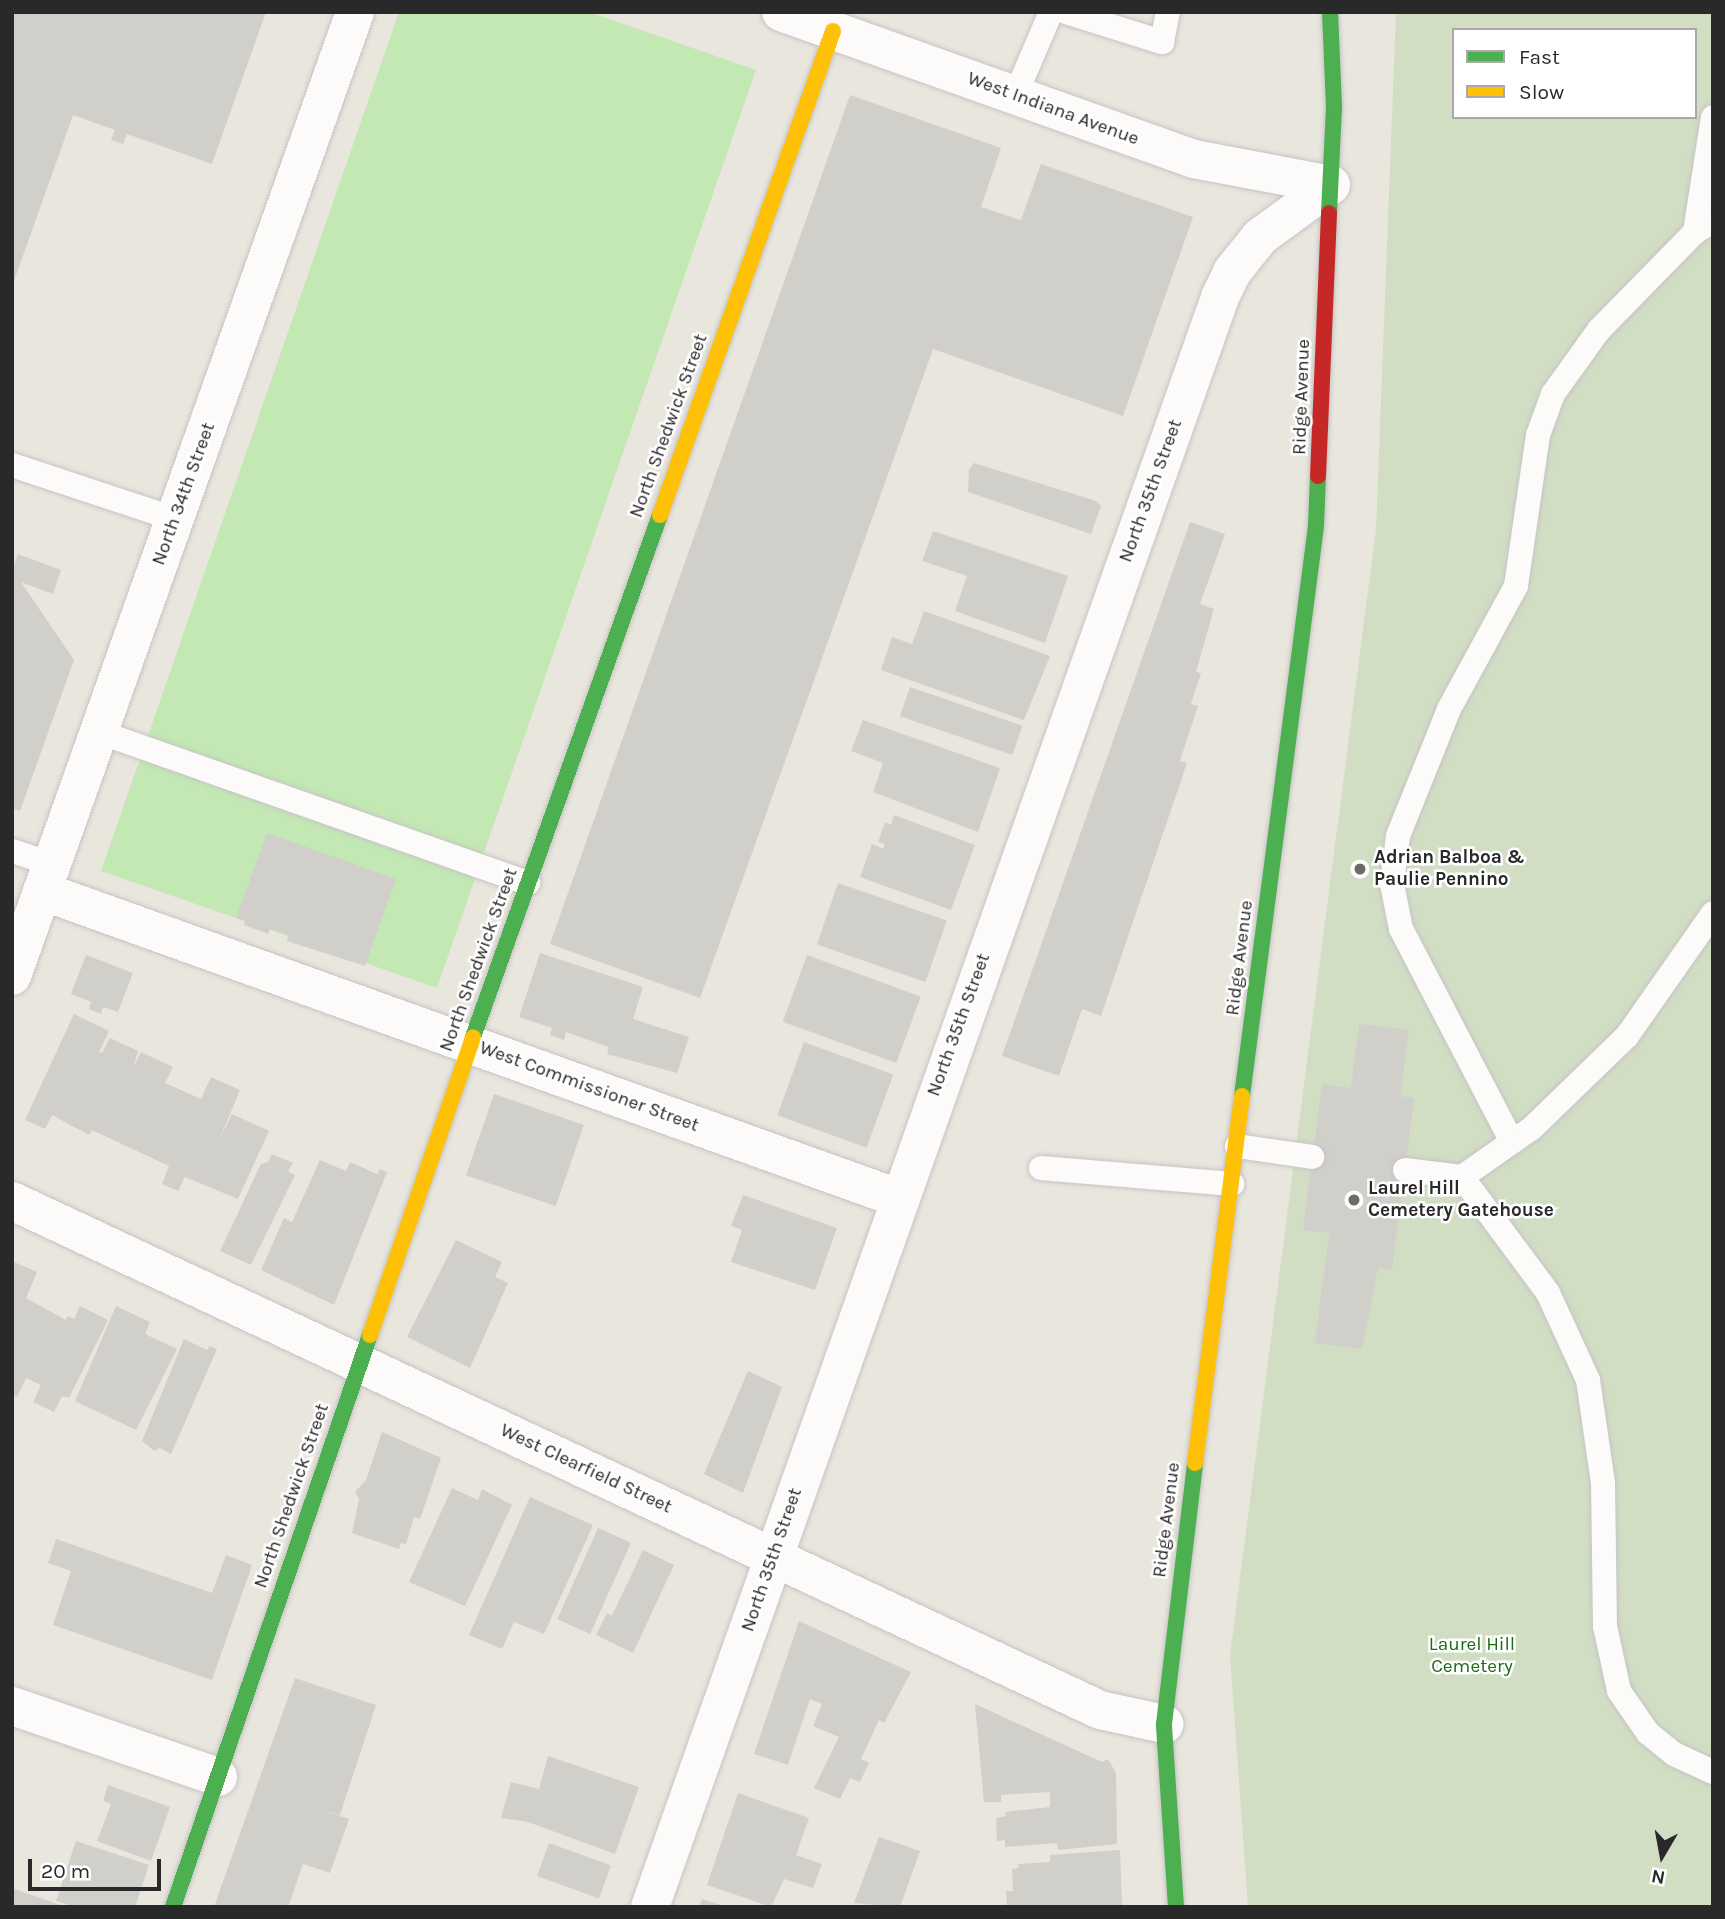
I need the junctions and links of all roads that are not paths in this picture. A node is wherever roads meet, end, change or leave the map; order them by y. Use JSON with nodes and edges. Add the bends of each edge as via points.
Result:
{"nodes":[{"id":1,"x":355,"y":12,"type":"edge"},
{"id":2,"x":781,"y":12,"type":"edge"},
{"id":3,"x":1051,"y":12,"type":"edge"},
{"id":4,"x":1066,"y":12,"type":"edge"},
{"id":5,"x":1168,"y":12,"type":"edge"},
{"id":6,"x":1330,"y":12,"type":"edge"},
{"id":7,"x":833,"y":31,"type":"junction"},
{"id":8,"x":1015,"y":96,"type":"junction"},
{"id":9,"x":1713,"y":117,"type":"edge"},
{"id":10,"x":1331,"y":185,"type":"junction"},
{"id":11,"x":1704,"y":227,"type":"edge"},
{"id":12,"x":12,"y":465,"type":"edge"},
{"id":13,"x":175,"y":519,"type":"junction"},
{"id":14,"x":99,"y":732,"type":"junction"},
{"id":15,"x":12,"y":851,"type":"edge"},
{"id":16,"x":47,"y":877,"type":"junction"},
{"id":17,"x":528,"y":883,"type":"junction"},
{"id":18,"x":1713,"y":913,"type":"edge"},
{"id":19,"x":12,"y":976,"type":"edge"},
{"id":20,"x":471,"y":1044,"type":"junction"},
{"id":21,"x":1512,"y":1142,"type":"junction"},
{"id":22,"x":1237,"y":1146,"type":"junction"},
{"id":23,"x":1312,"y":1157,"type":"dead end"},
{"id":24,"x":1041,"y":1168,"type":"dead end"},
{"id":25,"x":1405,"y":1170,"type":"dead end"},
{"id":26,"x":1462,"y":1177,"type":"junction"},
{"id":27,"x":1232,"y":1184,"type":"junction"},
{"id":28,"x":898,"y":1198,"type":"junction"},
{"id":29,"x":12,"y":1201,"type":"edge"},
{"id":30,"x":360,"y":1362,"type":"junction"},
{"id":31,"x":774,"y":1558,"type":"junction"},
{"id":32,"x":12,"y":1706,"type":"edge"},
{"id":33,"x":1164,"y":1724,"type":"junction"},
{"id":34,"x":1713,"y":1772,"type":"edge"},
{"id":35,"x":218,"y":1777,"type":"junction"},
{"id":36,"x":173,"y":1907,"type":"edge"},
{"id":37,"x":650,"y":1907,"type":"edge"},
{"id":38,"x":1176,"y":1907,"type":"edge"}],
"edges":[{"from":1,"to":13,"type":"street","name":"North 34th Street"},
{"from":2,"to":7,"type":"street","name":"West Indiana Avenue"},
{"from":3,"to":8,"type":"lane"},
{"from":4,"to":5,"type":"lane","via":[[1162,42]]},
{"from":6,"to":10,"type":"street","name":"Ridge Avenue","via":[[1335,107]]},
{"from":7,"to":8,"type":"street","name":"West Indiana Avenue"},
{"from":7,"to":17,"type":"street","name":"North Shedwick Street"},
{"from":8,"to":10,"type":"street","name":"West Indiana Avenue","via":[[1194,159]]},
{"from":9,"to":11,"type":"lane"},
{"from":10,"to":22,"type":"street","name":"Ridge Avenue","via":[[1316,526]]},
{"from":10,"to":28,"type":"street","name":"North 35th Street","via":[[1260,237],[1232,272],[1220,298]]},
{"from":11,"to":21,"type":"lane","via":[[1599,330],[1553,394],[1538,435],[1516,586],[1443,720],[1398,835],[1392,884],[1401,929]]},
{"from":12,"to":13,"type":"lane"},
{"from":13,"to":14,"type":"street","name":"North 34th Street"},
{"from":14,"to":16,"type":"street","name":"North 34th Street"},
{"from":14,"to":17,"type":"lane"},
{"from":15,"to":16,"type":"lane"},
{"from":16,"to":19,"type":"street","name":"North 34th Street"},
{"from":16,"to":20,"type":"street","name":"West Commissioner Street"},
{"from":17,"to":20,"type":"street","name":"North Shedwick Street"},
{"from":18,"to":21,"type":"lane","via":[[1627,1036],[1579,1087]]},
{"from":20,"to":28,"type":"street","name":"West Commissioner Street"},
{"from":20,"to":30,"type":"street","name":"North Shedwick Street"},
{"from":21,"to":26,"type":"lane"},
{"from":22,"to":23,"type":"lane"},
{"from":22,"to":27,"type":"street","name":"Ridge Avenue"},
{"from":24,"to":27,"type":"lane"},
{"from":25,"to":26,"type":"lane"},
{"from":26,"to":34,"type":"lane","via":[[1548,1293],[1588,1380],[1603,1483],[1605,1626],[1619,1691],[1648,1733],[1674,1754]]},
{"from":27,"to":33,"type":"street","name":"Ridge Avenue"},
{"from":28,"to":31,"type":"street","name":"North 35th Street"},
{"from":29,"to":30,"type":"street","name":"West Clearfield Street"},
{"from":30,"to":31,"type":"street","name":"West Clearfield Street"},
{"from":30,"to":35,"type":"street","name":"North Shedwick Street"},
{"from":31,"to":33,"type":"street","name":"West Clearfield Street","via":[[1100,1710]]},
{"from":31,"to":37,"type":"street","name":"North 35th Street"},
{"from":32,"to":35,"type":"street"},
{"from":33,"to":38,"type":"street","name":"Ridge Avenue"},
{"from":35,"to":36,"type":"street","name":"North Shedwick Street"}]}
